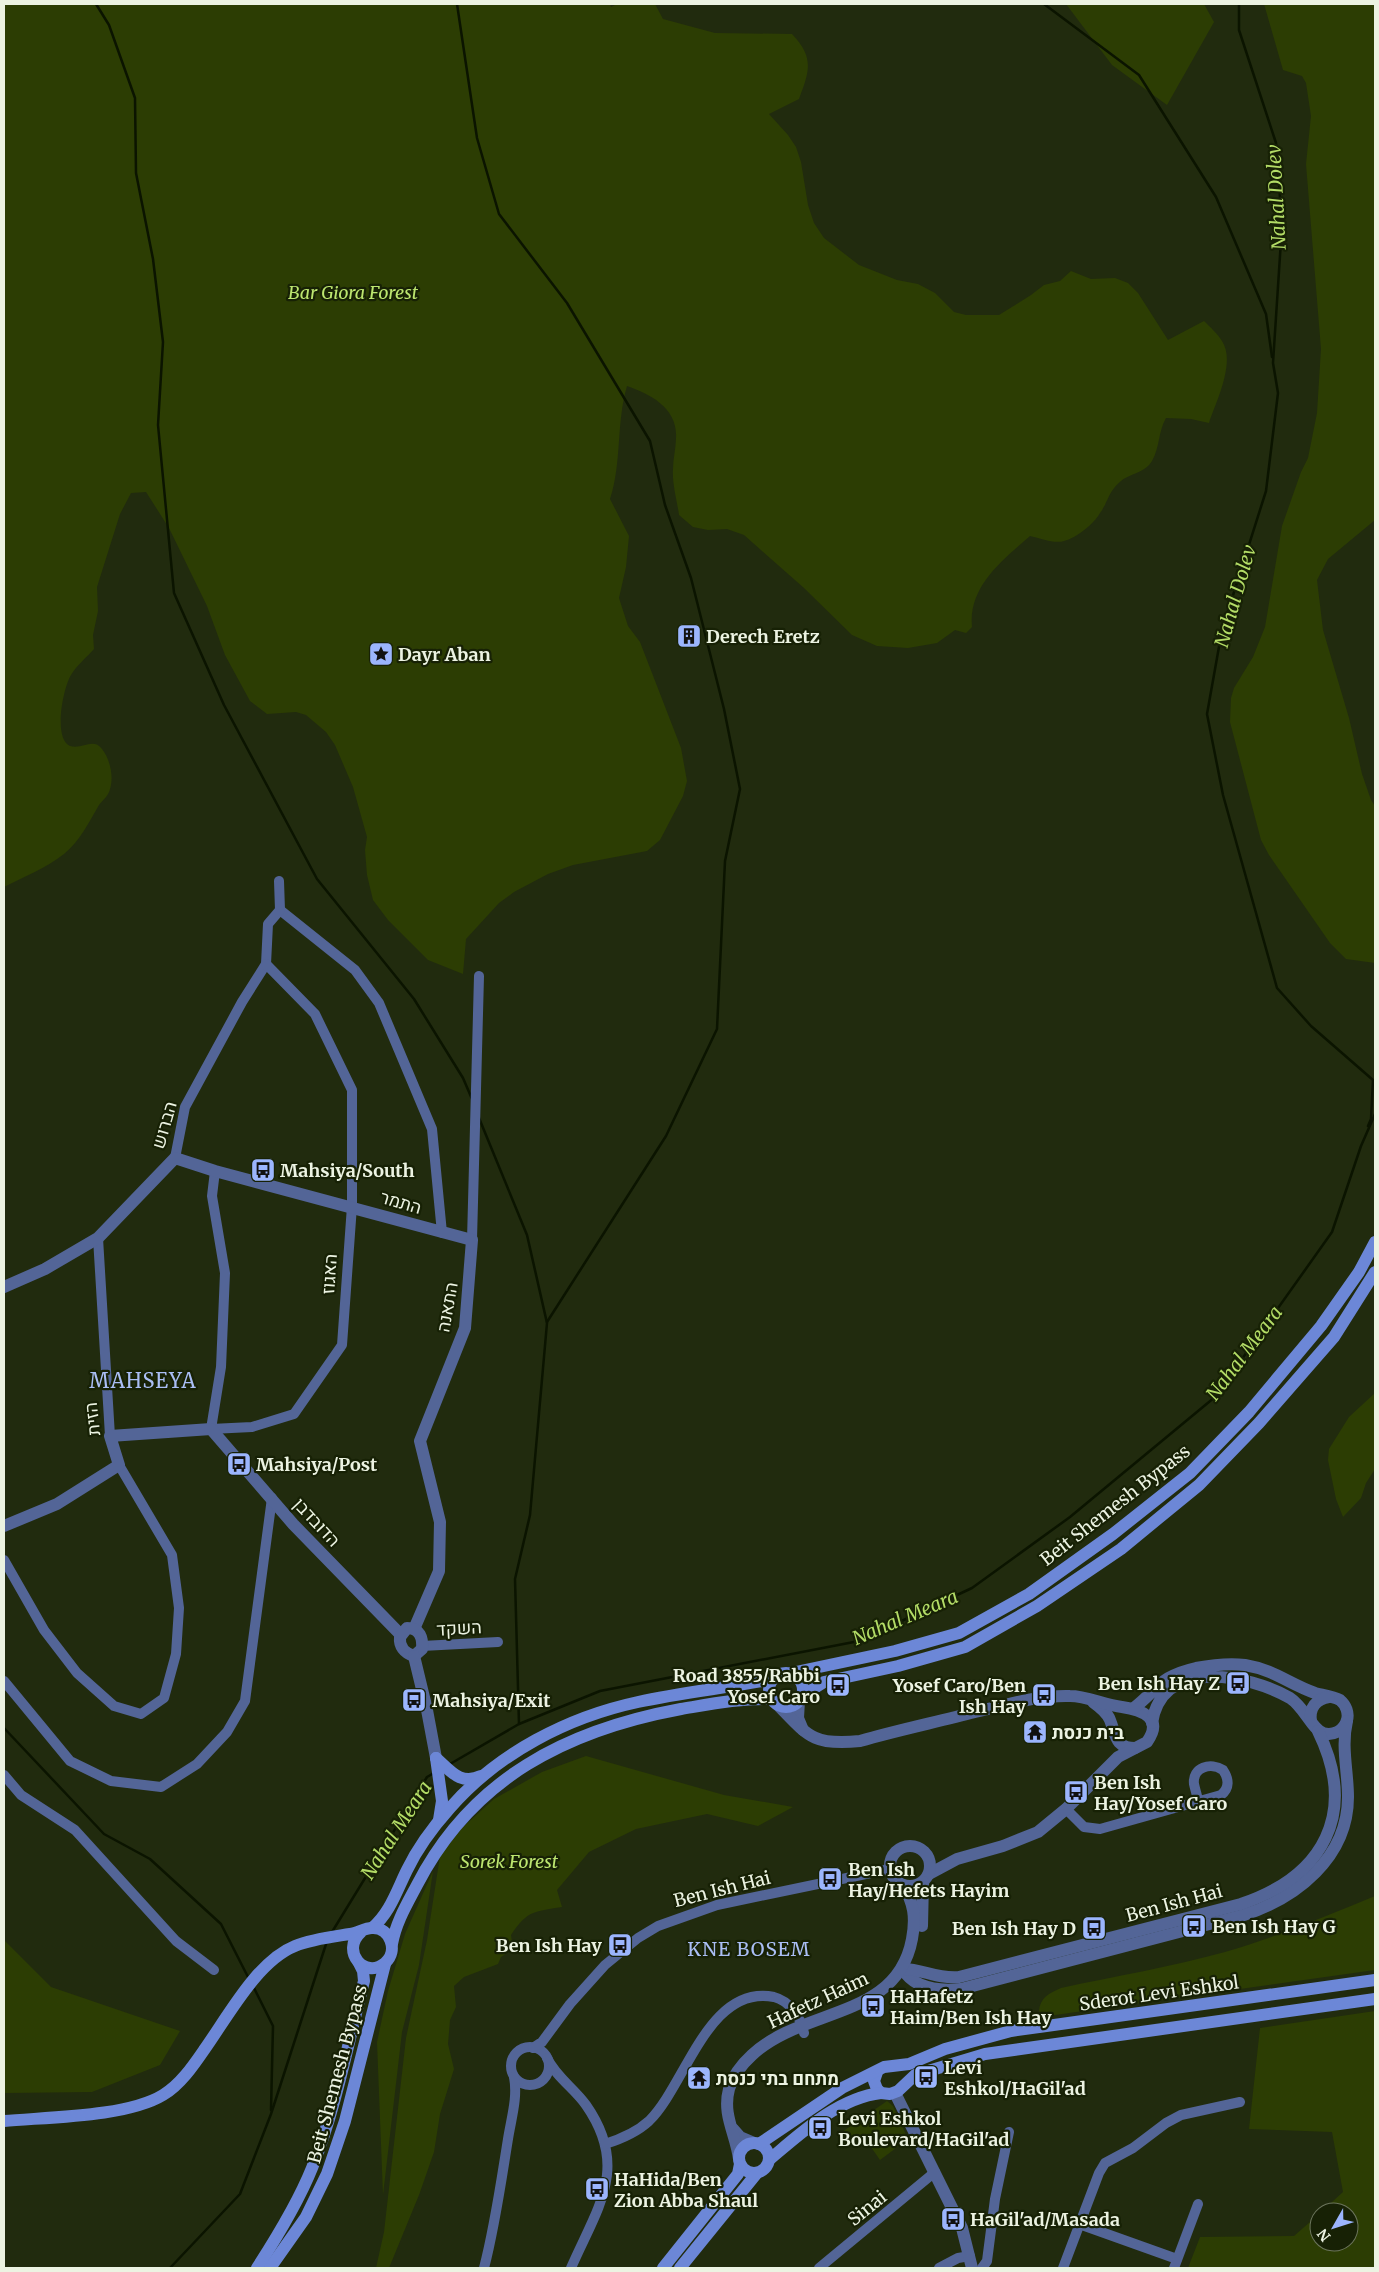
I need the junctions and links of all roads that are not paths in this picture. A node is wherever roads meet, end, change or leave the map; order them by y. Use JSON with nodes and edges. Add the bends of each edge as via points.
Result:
{"nodes":[{"id":1,"x":279,"y":881,"type":"dead end"},
{"id":2,"x":280,"y":910,"type":"junction"},
{"id":3,"x":266,"y":964,"type":"junction"},
{"id":4,"x":478,"y":976,"type":"dead end"},
{"id":5,"x":175,"y":1158,"type":"junction"},
{"id":6,"x":215,"y":1171,"type":"junction"},
{"id":7,"x":352,"y":1206,"type":"junction"},
{"id":8,"x":442,"y":1233,"type":"junction"},
{"id":9,"x":98,"y":1238,"type":"junction"},
{"id":10,"x":472,"y":1240,"type":"junction"},
{"id":11,"x":1375,"y":1242,"type":"edge"},
{"id":12,"x":1375,"y":1272,"type":"edge"},
{"id":13,"x":4,"y":1287,"type":"edge"},
{"id":14,"x":211,"y":1429,"type":"junction"},
{"id":15,"x":110,"y":1436,"type":"junction"},
{"id":16,"x":119,"y":1465,"type":"junction"},
{"id":17,"x":272,"y":1498,"type":"junction"},
{"id":18,"x":4,"y":1526,"type":"edge"},
{"id":19,"x":4,"y":1560,"type":"edge"},
{"id":20,"x":414,"y":1629,"type":"junction"},
{"id":21,"x":401,"y":1635,"type":"junction"},
{"id":22,"x":498,"y":1642,"type":"dead end"},
{"id":23,"x":418,"y":1651,"type":"junction"},
{"id":24,"x":791,"y":1673,"type":"junction"},
{"id":25,"x":773,"y":1678,"type":"junction"},
{"id":26,"x":4,"y":1682,"type":"edge"},
{"id":27,"x":1328,"y":1697,"type":"junction"},
{"id":28,"x":801,"y":1699,"type":"junction"},
{"id":29,"x":1091,"y":1700,"type":"junction"},
{"id":30,"x":774,"y":1702,"type":"junction"},
{"id":31,"x":1132,"y":1708,"type":"junction"},
{"id":32,"x":1347,"y":1721,"type":"junction"},
{"id":33,"x":1152,"y":1723,"type":"junction"},
{"id":34,"x":1315,"y":1726,"type":"junction"},
{"id":35,"x":1113,"y":1733,"type":"junction"},
{"id":36,"x":806,"y":1734,"type":"junction"},
{"id":37,"x":1135,"y":1748,"type":"junction"},
{"id":38,"x":436,"y":1758,"type":"junction"},
{"id":39,"x":1111,"y":1762,"type":"junction"},
{"id":40,"x":488,"y":1773,"type":"junction"},
{"id":41,"x":4,"y":1775,"type":"edge"},
{"id":42,"x":1198,"y":1800,"type":"dead end"},
{"id":43,"x":1066,"y":1809,"type":"junction"},
{"id":44,"x":438,"y":1821,"type":"junction"},
{"id":45,"x":928,"y":1857,"type":"junction"},
{"id":46,"x":957,"y":1859,"type":"junction"},
{"id":47,"x":890,"y":1869,"type":"junction"},
{"id":48,"x":926,"y":1878,"type":"junction"},
{"id":49,"x":903,"y":1885,"type":"junction"},
{"id":50,"x":367,"y":1930,"type":"junction"},
{"id":51,"x":319,"y":1939,"type":"junction"},
{"id":52,"x":392,"y":1944,"type":"junction"},
{"id":53,"x":356,"y":1958,"type":"junction"},
{"id":54,"x":385,"y":1964,"type":"junction"},
{"id":55,"x":214,"y":1970,"type":"dead end"},
{"id":56,"x":907,"y":1972,"type":"junction"},
{"id":57,"x":1375,"y":1980,"type":"edge"},
{"id":58,"x":1375,"y":1999,"type":"edge"},
{"id":59,"x":804,"y":2029,"type":"junction"},
{"id":60,"x":547,"y":2035,"type":"junction"},
{"id":61,"x":533,"y":2048,"type":"junction"},
{"id":62,"x":545,"y":2055,"type":"junction"},
{"id":63,"x":893,"y":2067,"type":"junction"},
{"id":64,"x":877,"y":2072,"type":"junction"},
{"id":65,"x":514,"y":2077,"type":"junction"},
{"id":66,"x":566,"y":2083,"type":"junction"},
{"id":67,"x":536,"y":2084,"type":"junction"},
{"id":68,"x":898,"y":2089,"type":"junction"},
{"id":69,"x":881,"y":2093,"type":"junction"},
{"id":70,"x":1240,"y":2102,"type":"dead end"},
{"id":71,"x":514,"y":2106,"type":"junction"},
{"id":72,"x":4,"y":2121,"type":"edge"},
{"id":73,"x":728,"y":2123,"type":"junction"},
{"id":74,"x":1009,"y":2132,"type":"dead end"},
{"id":75,"x":756,"y":2143,"type":"junction"},
{"id":76,"x":605,"y":2144,"type":"junction"},
{"id":77,"x":769,"y":2160,"type":"junction"},
{"id":78,"x":739,"y":2161,"type":"junction"},
{"id":79,"x":935,"y":2172,"type":"junction"},
{"id":80,"x":757,"y":2173,"type":"junction"},
{"id":81,"x":1198,"y":2204,"type":"dead end"},
{"id":82,"x":1079,"y":2224,"type":"junction"},
{"id":83,"x":971,"y":2262,"type":"edge"},
{"id":84,"x":1175,"y":2264,"type":"edge"},
{"id":85,"x":257,"y":2268,"type":"edge"},
{"id":86,"x":270,"y":2268,"type":"edge"},
{"id":87,"x":484,"y":2268,"type":"edge"},
{"id":88,"x":571,"y":2268,"type":"edge"},
{"id":89,"x":663,"y":2268,"type":"edge"},
{"id":90,"x":680,"y":2268,"type":"edge"},
{"id":91,"x":819,"y":2268,"type":"edge"},
{"id":92,"x":939,"y":2268,"type":"edge"},
{"id":93,"x":982,"y":2268,"type":"edge"},
{"id":94,"x":1063,"y":2268,"type":"edge"}],
"edges":[{"from":1,"to":2,"type":"street"},
{"from":2,"to":3,"type":"street","name":"הברוש","via":[[268,924]]},
{"from":2,"to":8,"type":"street","via":[[355,970],[379,1003],[432,1129]]},
{"from":3,"to":5,"type":"street","name":"הברוש","via":[[185,1107]]},
{"from":3,"to":7,"type":"street","name":"האגוז","via":[[315,1014],[352,1090]]},
{"from":4,"to":10,"type":"street","name":"התאנה"},
{"from":5,"to":6,"type":"street","name":"התמר"},
{"from":5,"to":9,"type":"street","name":"הברוש"},
{"from":6,"to":7,"type":"street","name":"התמר"},
{"from":6,"to":14,"type":"street","via":[[212,1196],[224,1273],[221,1367]]},
{"from":7,"to":8,"type":"street","name":"התמר"},
{"from":7,"to":14,"type":"street","name":"האגוז","via":[[342,1345],[294,1414],[252,1427]]},
{"from":8,"to":10,"type":"street","name":"התמר"},
{"from":9,"to":13,"type":"street","name":"הברוש","via":[[45,1269]]},
{"from":9,"to":15,"type":"street","name":"הזית"},
{"from":10,"to":20,"type":"street","name":"התאנה","via":[[465,1328],[420,1441],[440,1522],[439,1571]]},
{"from":11,"to":24,"type":"main road","name":"Beit Shemesh Bypass","via":[[1359,1272],[1321,1326],[1249,1412],[1190,1474],[1113,1534],[1029,1594],[959,1633],[895,1651]]},
{"from":12,"to":28,"type":"main road","name":"Beit Shemesh Bypass","via":[[1334,1337],[1259,1423],[1199,1485],[1121,1548],[1037,1606],[965,1647],[824,1682]]},
{"from":14,"to":15,"type":"street","name":"האגוז"},
{"from":14,"to":17,"type":"street","name":"הדובדבן"},
{"from":15,"to":16,"type":"street","name":"הזית"},
{"from":16,"to":18,"type":"street","via":[[57,1504]]},
{"from":16,"to":19,"type":"street","via":[[172,1555],[179,1608],[176,1654],[164,1698],[141,1714],[114,1706],[77,1673],[44,1630]]},
{"from":17,"to":21,"type":"street","name":"הדובדבן","via":[[293,1524]]},
{"from":17,"to":26,"type":"street","via":[[245,1701],[227,1732],[197,1764],[161,1787],[111,1781],[70,1761]]},
{"from":20,"to":21,"type":"street","via":[[407,1628]]},
{"from":20,"to":23,"type":"street","via":[[423,1640]]},
{"from":21,"to":23,"type":"street","via":[[401,1645],[406,1652]]},
{"from":22,"to":23,"type":"street","name":"השקד"},
{"from":23,"to":38,"type":"street"},
{"from":24,"to":25,"type":"main road","via":[[781,1673]]},
{"from":24,"to":28,"type":"main road","via":[[801,1681]]},
{"from":25,"to":30,"type":"main road","via":[[769,1686]]},
{"from":25,"to":40,"type":"main road","via":[[636,1702],[584,1718],[536,1739]]},
{"from":27,"to":31,"type":"street","via":[[1262,1668],[1227,1664],[1180,1673],[1164,1680]]},
{"from":27,"to":32,"type":"street","via":[[1344,1704]]},
{"from":27,"to":34,"type":"street","via":[[1314,1705],[1310,1715]]},
{"from":28,"to":30,"type":"main road","via":[[791,1706]]},
{"from":28,"to":36,"type":"street","via":[[798,1718]]},
{"from":29,"to":31,"type":"street"},
{"from":29,"to":35,"type":"street","via":[[1108,1715]]},
{"from":29,"to":36,"type":"street","via":[[1071,1696],[1041,1698],[851,1742],[822,1742]]},
{"from":30,"to":36,"type":"street"},
{"from":30,"to":52,"type":"main road","via":[[738,1700],[640,1717],[590,1733],[538,1757],[479,1801],[446,1837],[408,1902]]},
{"from":31,"to":33,"type":"street","via":[[1145,1713]]},
{"from":31,"to":35,"type":"street","via":[[1119,1713],[1113,1723]]},
{"from":32,"to":34,"type":"street","via":[[1330,1734]]},
{"from":32,"to":56,"type":"street","name":"Ben Ish Hai","via":[[1343,1745],[1348,1800],[1342,1827],[1319,1870],[1280,1900],[1244,1915],[961,1988],[932,1988]]},
{"from":33,"to":34,"type":"street","name":"Ben Ish Hai","via":[[1156,1706],[1165,1692],[1183,1683],[1212,1677],[1244,1679],[1261,1684],[1301,1706]]},
{"from":33,"to":37,"type":"street","via":[[1151,1737]]},
{"from":34,"to":56,"type":"street","name":"Ben Ish Hai","via":[[1333,1770],[1336,1785],[1334,1813],[1326,1836],[1310,1862],[1275,1890],[1240,1904],[959,1977]]},
{"from":35,"to":37,"type":"street","via":[[1122,1746]]},
{"from":35,"to":39,"type":"street"},
{"from":37,"to":39,"type":"street"},
{"from":38,"to":40,"type":"main road","via":[[459,1779],[475,1779]]},
{"from":38,"to":44,"type":"main road","via":[[442,1801]]},
{"from":39,"to":43,"type":"street"},
{"from":40,"to":44,"type":"main road"},
{"from":41,"to":55,"type":"street","via":[[21,1795],[74,1830],[176,1941]]},
{"from":42,"to":43,"type":"street","via":[[1092,1829],[1084,1827]]},
{"from":43,"to":46,"type":"street","via":[[1038,1832],[1023,1839]]},
{"from":44,"to":50,"type":"main road","via":[[417,1852],[385,1914]]},
{"from":45,"to":46,"type":"street"},
{"from":45,"to":47,"type":"street","via":[[917,1847],[904,1847],[894,1854]]},
{"from":45,"to":48,"type":"street","via":[[930,1866]]},
{"from":46,"to":48,"type":"street"},
{"from":47,"to":49,"type":"street"},
{"from":47,"to":60,"type":"street","name":"Ben Ish Hai","via":[[717,1905],[658,1926],[605,1965]]},
{"from":48,"to":49,"type":"street","via":[[914,1886]]},
{"from":48,"to":56,"type":"street","name":"Hafetz Haim","via":[[917,1957]]},
{"from":49,"to":56,"type":"street","name":"Hafetz Haim","via":[[911,1897],[915,1917]]},
{"from":50,"to":51,"type":"main road"},
{"from":50,"to":52,"type":"main road","via":[[387,1934]]},
{"from":50,"to":53,"type":"main road","via":[[354,1941]]},
{"from":51,"to":53,"type":"main road","via":[[335,1942]]},
{"from":51,"to":72,"type":"main road","via":[[286,1950],[267,1964],[198,2059],[166,2094],[126,2109]]},
{"from":52,"to":54,"type":"main road","via":[[391,1955]]},
{"from":53,"to":54,"type":"main road","via":[[363,1966],[374,1968]]},
{"from":53,"to":85,"type":"main road","name":"Beit Shemesh Bypass","via":[[364,1981],[330,2116],[304,2186]]},
{"from":54,"to":86,"type":"main road","name":"Beit Shemesh Bypass","via":[[345,2121],[328,2174],[306,2217]]},
{"from":56,"to":59,"type":"street","name":"Hafetz Haim","via":[[861,2003]]},
{"from":57,"to":63,"type":"main road","name":"Sderot Levi Eshkol","via":[[1011,2031]]},
{"from":58,"to":68,"type":"main road","name":"Sderot Levi Eshkol","via":[[985,2054],[915,2074]]},
{"from":59,"to":73,"type":"street","name":"Hafetz Haim","via":[[772,2039],[739,2067],[729,2089]]},
{"from":59,"to":76,"type":"street","via":[[792,2009],[776,1998],[751,1997],[730,2006],[714,2022],[649,2121],[629,2135]]},
{"from":60,"to":61,"type":"street","name":"Ben Ish Hai"},
{"from":60,"to":62,"type":"street","name":"Ben Ish Hai"},
{"from":61,"to":62,"type":"street"},
{"from":61,"to":65,"type":"street","via":[[515,2054],[511,2065]]},
{"from":62,"to":66,"type":"street"},
{"from":62,"to":67,"type":"street","via":[[549,2069]]},
{"from":63,"to":64,"type":"main road","via":[[884,2067]]},
{"from":63,"to":68,"type":"main road","via":[[900,2073]]},
{"from":64,"to":69,"type":"main road","via":[[874,2081]]},
{"from":64,"to":75,"type":"main road","via":[[842,2088]]},
{"from":65,"to":67,"type":"street","via":[[523,2084]]},
{"from":65,"to":71,"type":"street"},
{"from":66,"to":67,"type":"street"},
{"from":66,"to":76,"type":"street","via":[[596,2120]]},
{"from":67,"to":71,"type":"street","via":[[521,2092]]},
{"from":68,"to":69,"type":"main road"},
{"from":68,"to":79,"type":"street"},
{"from":69,"to":77,"type":"main road","via":[[849,2102]]},
{"from":70,"to":82,"type":"street","via":[[1181,2114],[1133,2148],[1105,2163],[1098,2173]]},
{"from":71,"to":87,"type":"street"},
{"from":73,"to":75,"type":"street","via":[[740,2137]]},
{"from":73,"to":78,"type":"street","name":"Hafetz Haim","via":[[738,2148]]},
{"from":74,"to":93,"type":"street","via":[[995,2199],[987,2261]]},
{"from":75,"to":77,"type":"main road","via":[[767,2150]]},
{"from":75,"to":78,"type":"main road","via":[[745,2146]]},
{"from":76,"to":88,"type":"street","via":[[608,2166],[604,2195]]},
{"from":77,"to":80,"type":"main road","via":[[765,2169]]},
{"from":78,"to":80,"type":"main road","via":[[747,2172]]},
{"from":78,"to":89,"type":"main road","via":[[738,2174]]},
{"from":79,"to":83,"type":"street","via":[[962,2228]]},
{"from":79,"to":91,"type":"street","name":"Sinai"},
{"from":80,"to":90,"type":"main road"},
{"from":81,"to":84,"type":"street"},
{"from":82,"to":84,"type":"street"},
{"from":82,"to":94,"type":"street"},
{"from":83,"to":92,"type":"street","via":[[958,2258]]}]}
